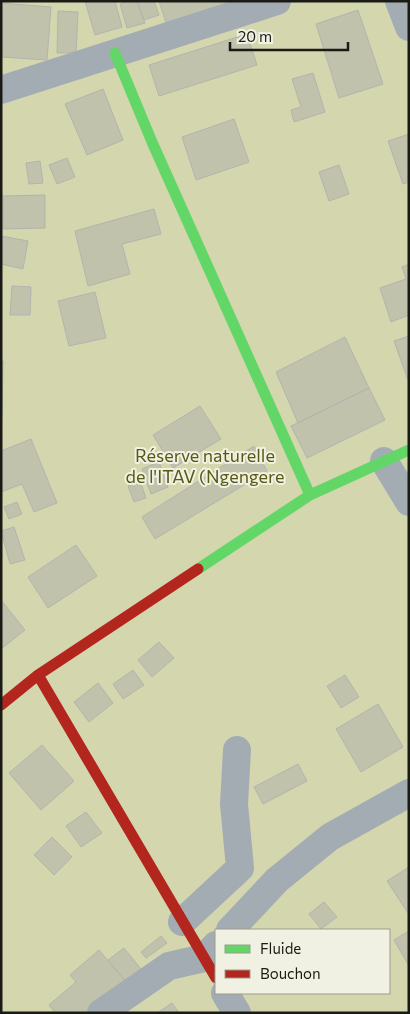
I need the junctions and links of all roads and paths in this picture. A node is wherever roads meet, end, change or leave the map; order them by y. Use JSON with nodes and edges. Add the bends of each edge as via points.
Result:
{"nodes":[{"id":1,"x":277,"y":1,"type":"edge"},
{"id":2,"x":399,"y":1,"type":"edge"},
{"id":3,"x":409,"y":27,"type":"edge"},
{"id":4,"x":115,"y":53,"type":"junction"},
{"id":5,"x":1,"y":90,"type":"edge"},
{"id":6,"x":409,"y":450,"type":"edge"},
{"id":7,"x":384,"y":461,"type":"junction"},
{"id":8,"x":310,"y":495,"type":"junction"},
{"id":9,"x":409,"y":502,"type":"edge"},
{"id":10,"x":38,"y":675,"type":"junction"},
{"id":11,"x":1,"y":705,"type":"edge"},
{"id":12,"x":237,"y":750,"type":"dead end"},
{"id":13,"x":409,"y":793,"type":"edge"},
{"id":14,"x":182,"y":922,"type":"junction"},
{"id":15,"x":231,"y":929,"type":"edge"},
{"id":16,"x":212,"y":960,"type":"edge"},
{"id":17,"x":226,"y":994,"type":"edge"},
{"id":18,"x":101,"y":1013,"type":"edge"},
{"id":19,"x":237,"y":1013,"type":"edge"}],
"edges":[{"from":1,"to":4,"type":"street"},
{"from":2,"to":3,"type":"street"},
{"from":4,"to":5,"type":"street"},
{"from":4,"to":8,"type":"street"},
{"from":6,"to":7,"type":"street"},
{"from":7,"to":8,"type":"street"},
{"from":7,"to":9,"type":"street"},
{"from":8,"to":10,"type":"street"},
{"from":10,"to":11,"type":"street"},
{"from":10,"to":14,"type":"street"},
{"from":12,"to":14,"type":"street","via":[[234,804],[240,868]]},
{"from":13,"to":15,"type":"street","via":[[330,837],[277,880]]},
{"from":14,"to":16,"type":"street"},
{"from":16,"to":18,"type":"street","via":[[169,966]]},
{"from":17,"to":19,"type":"street"}]}
